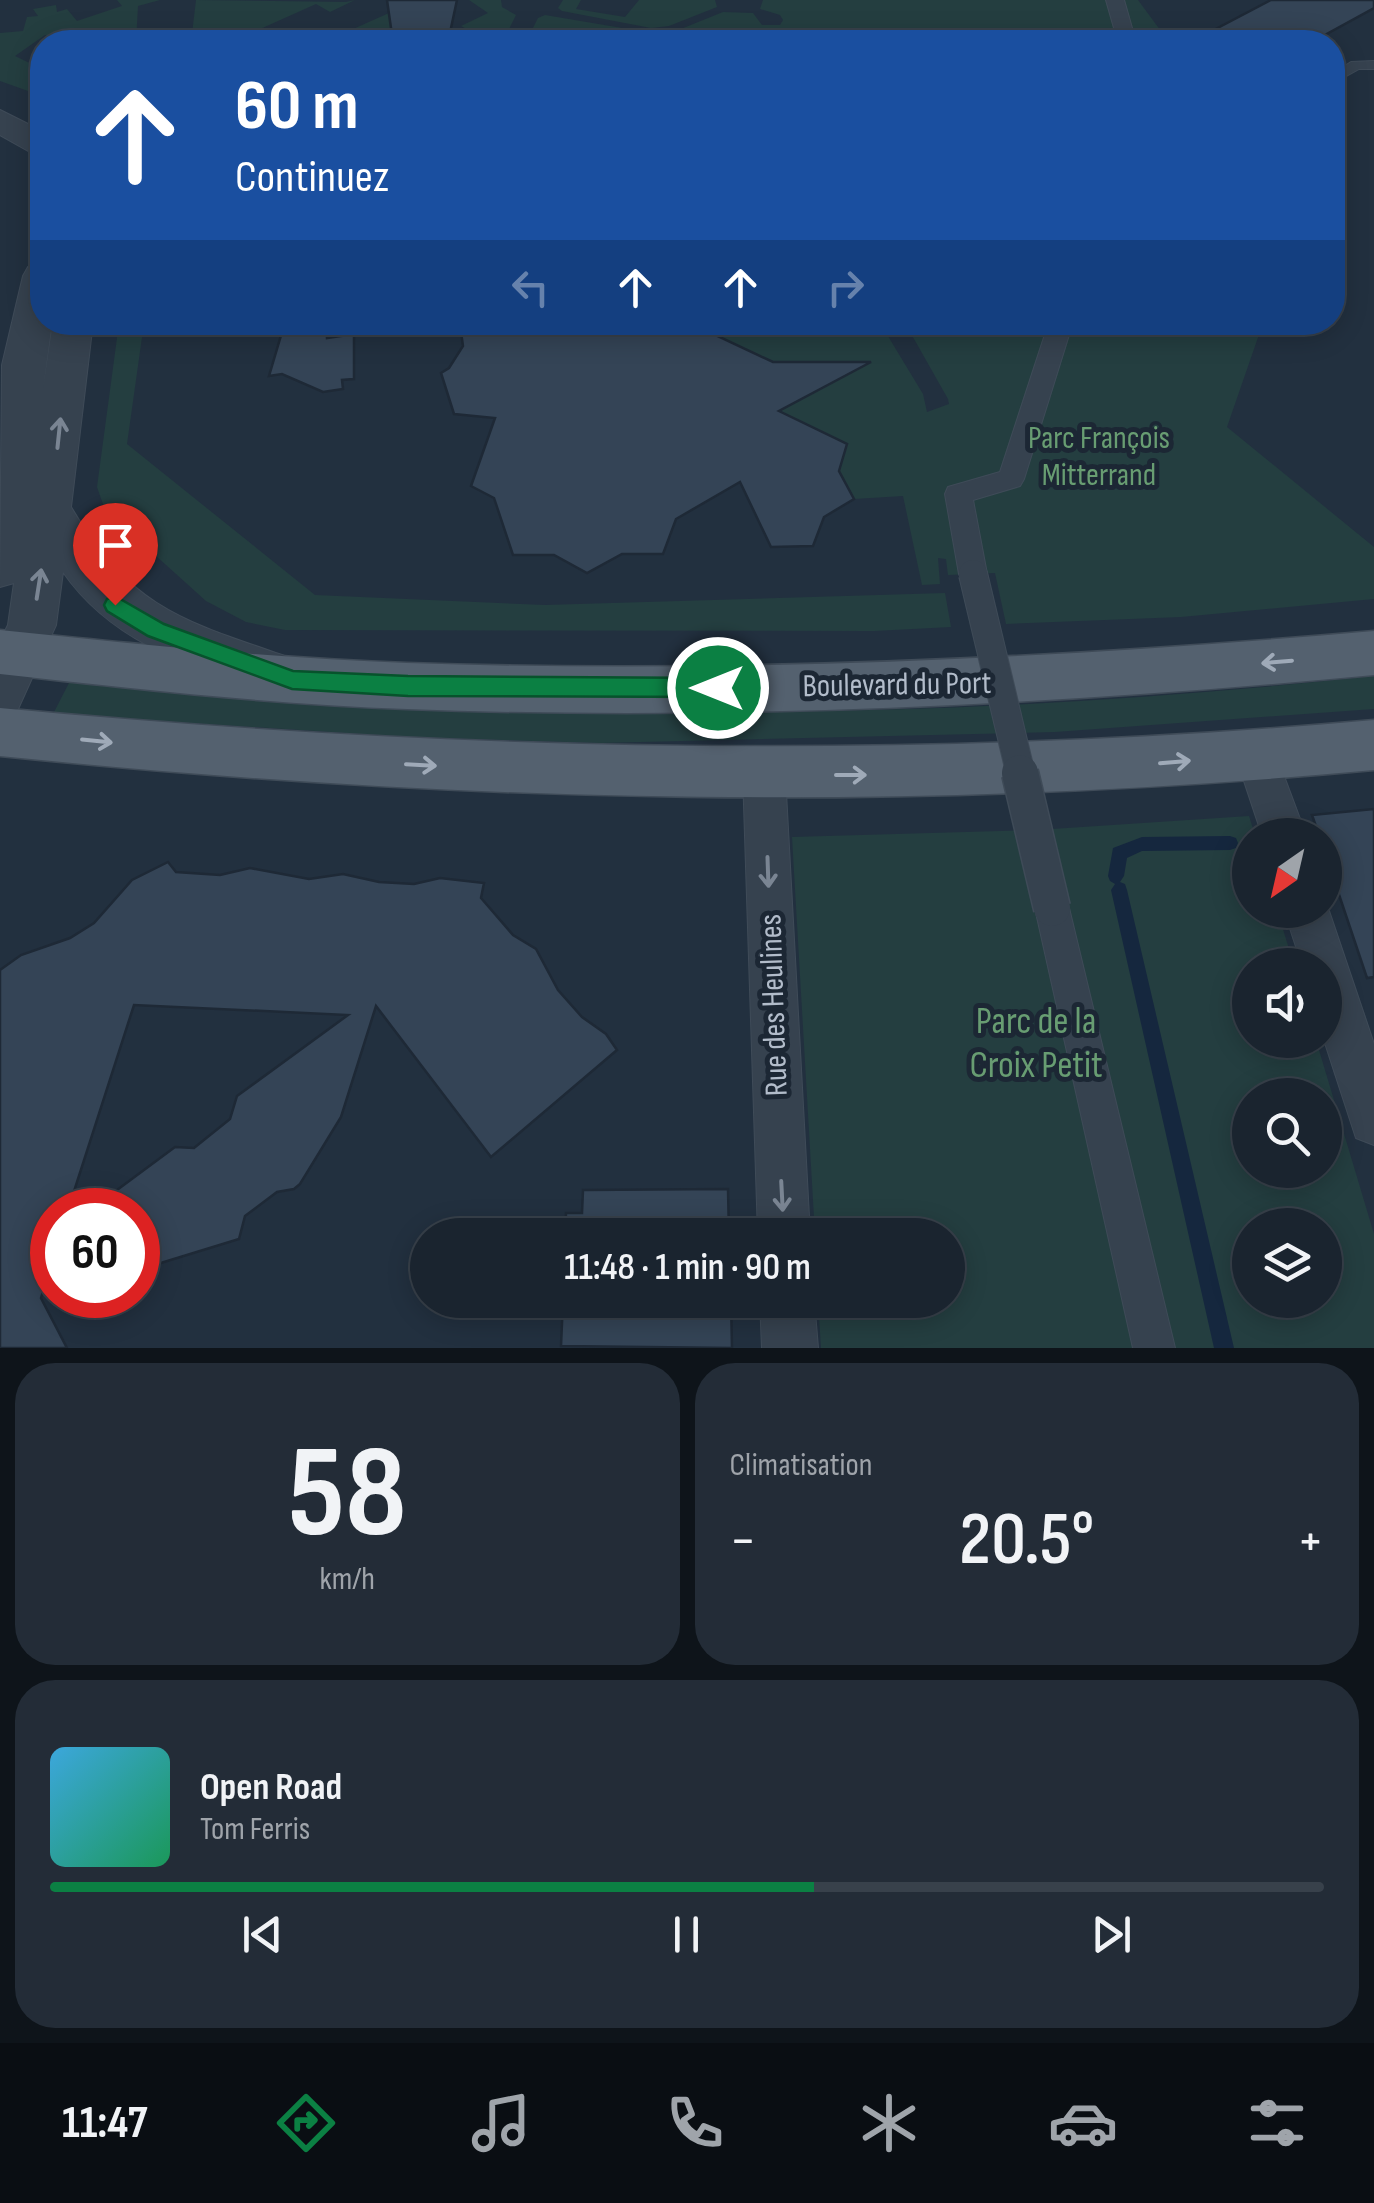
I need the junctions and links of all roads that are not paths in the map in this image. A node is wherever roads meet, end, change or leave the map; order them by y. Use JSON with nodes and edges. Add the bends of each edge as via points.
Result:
{"nodes":[{"id":1,"x":1115,"y":0,"type":"edge"},
{"id":2,"x":1123,"y":30,"type":"edge"},
{"id":3,"x":1374,"y":65,"type":"edge"},
{"id":4,"x":1345,"y":72,"type":"edge"},
{"id":5,"x":0,"y":120,"type":"edge"},
{"id":6,"x":30,"y":138,"type":"edge"},
{"id":7,"x":30,"y":332,"type":"edge"},
{"id":8,"x":71,"y":335,"type":"edge"},
{"id":9,"x":1057,"y":335,"type":"edge"},
{"id":10,"x":17,"y":455,"type":"junction"},
{"id":11,"x":0,"y":496,"type":"edge"},
{"id":12,"x":50,"y":511,"type":"junction"},
{"id":13,"x":0,"y":569,"type":"edge"},
{"id":14,"x":1374,"y":653,"type":"edge"},
{"id":15,"x":7,"y":667,"type":"edge"},
{"id":16,"x":292,"y":680,"type":"junction"},
{"id":17,"x":0,"y":732,"type":"edge"},
{"id":18,"x":1374,"y":746,"type":"edge"},
{"id":19,"x":1257,"y":757,"type":"junction"},
{"id":20,"x":764,"y":774,"type":"junction"},
{"id":21,"x":1278,"y":818,"type":"edge"},
{"id":22,"x":1342,"y":1019,"type":"edge"},
{"id":23,"x":1374,"y":1120,"type":"edge"},
{"id":24,"x":783,"y":1218,"type":"edge"},
{"id":25,"x":788,"y":1318,"type":"edge"},
{"id":26,"x":790,"y":1348,"type":"edge"},
{"id":27,"x":1154,"y":1348,"type":"edge"}],
"edges":[{"from":1,"to":2,"type":"street"},
{"from":3,"to":4,"type":"lane"},
{"from":5,"to":6,"type":"street"},
{"from":7,"to":10,"type":"street"},
{"from":12,"to":8,"type":"street","one_way":true},
{"from":9,"to":27,"type":"street","bridge":true,"via":[[1012,479],[958,494]]},
{"from":10,"to":11,"type":"street"},
{"from":10,"to":13,"type":"street","via":[[17,507]]},
{"from":15,"to":12,"type":"street","one_way":true,"via":[[32,625]]},
{"from":12,"to":16,"type":"street","via":[[79,564],[128,614]]},
{"from":14,"to":16,"type":"main road","name":"Boulevard du Port","one_way":true,"via":[[899,687],[552,688]]},
{"from":15,"to":16,"type":"main road","name":"Boulevard du Port"},
{"from":17,"to":20,"type":"main road","one_way":true,"via":[[277,758]]},
{"from":18,"to":19,"type":"main road"},
{"from":20,"to":19,"type":"main road","one_way":true,"via":[[974,774]]},
{"from":19,"to":21,"type":"street"},
{"from":20,"to":24,"type":"street","name":"Rue des Heulines","one_way":true},
{"from":22,"to":23,"type":"street"},
{"from":25,"to":26,"type":"street"}]}
